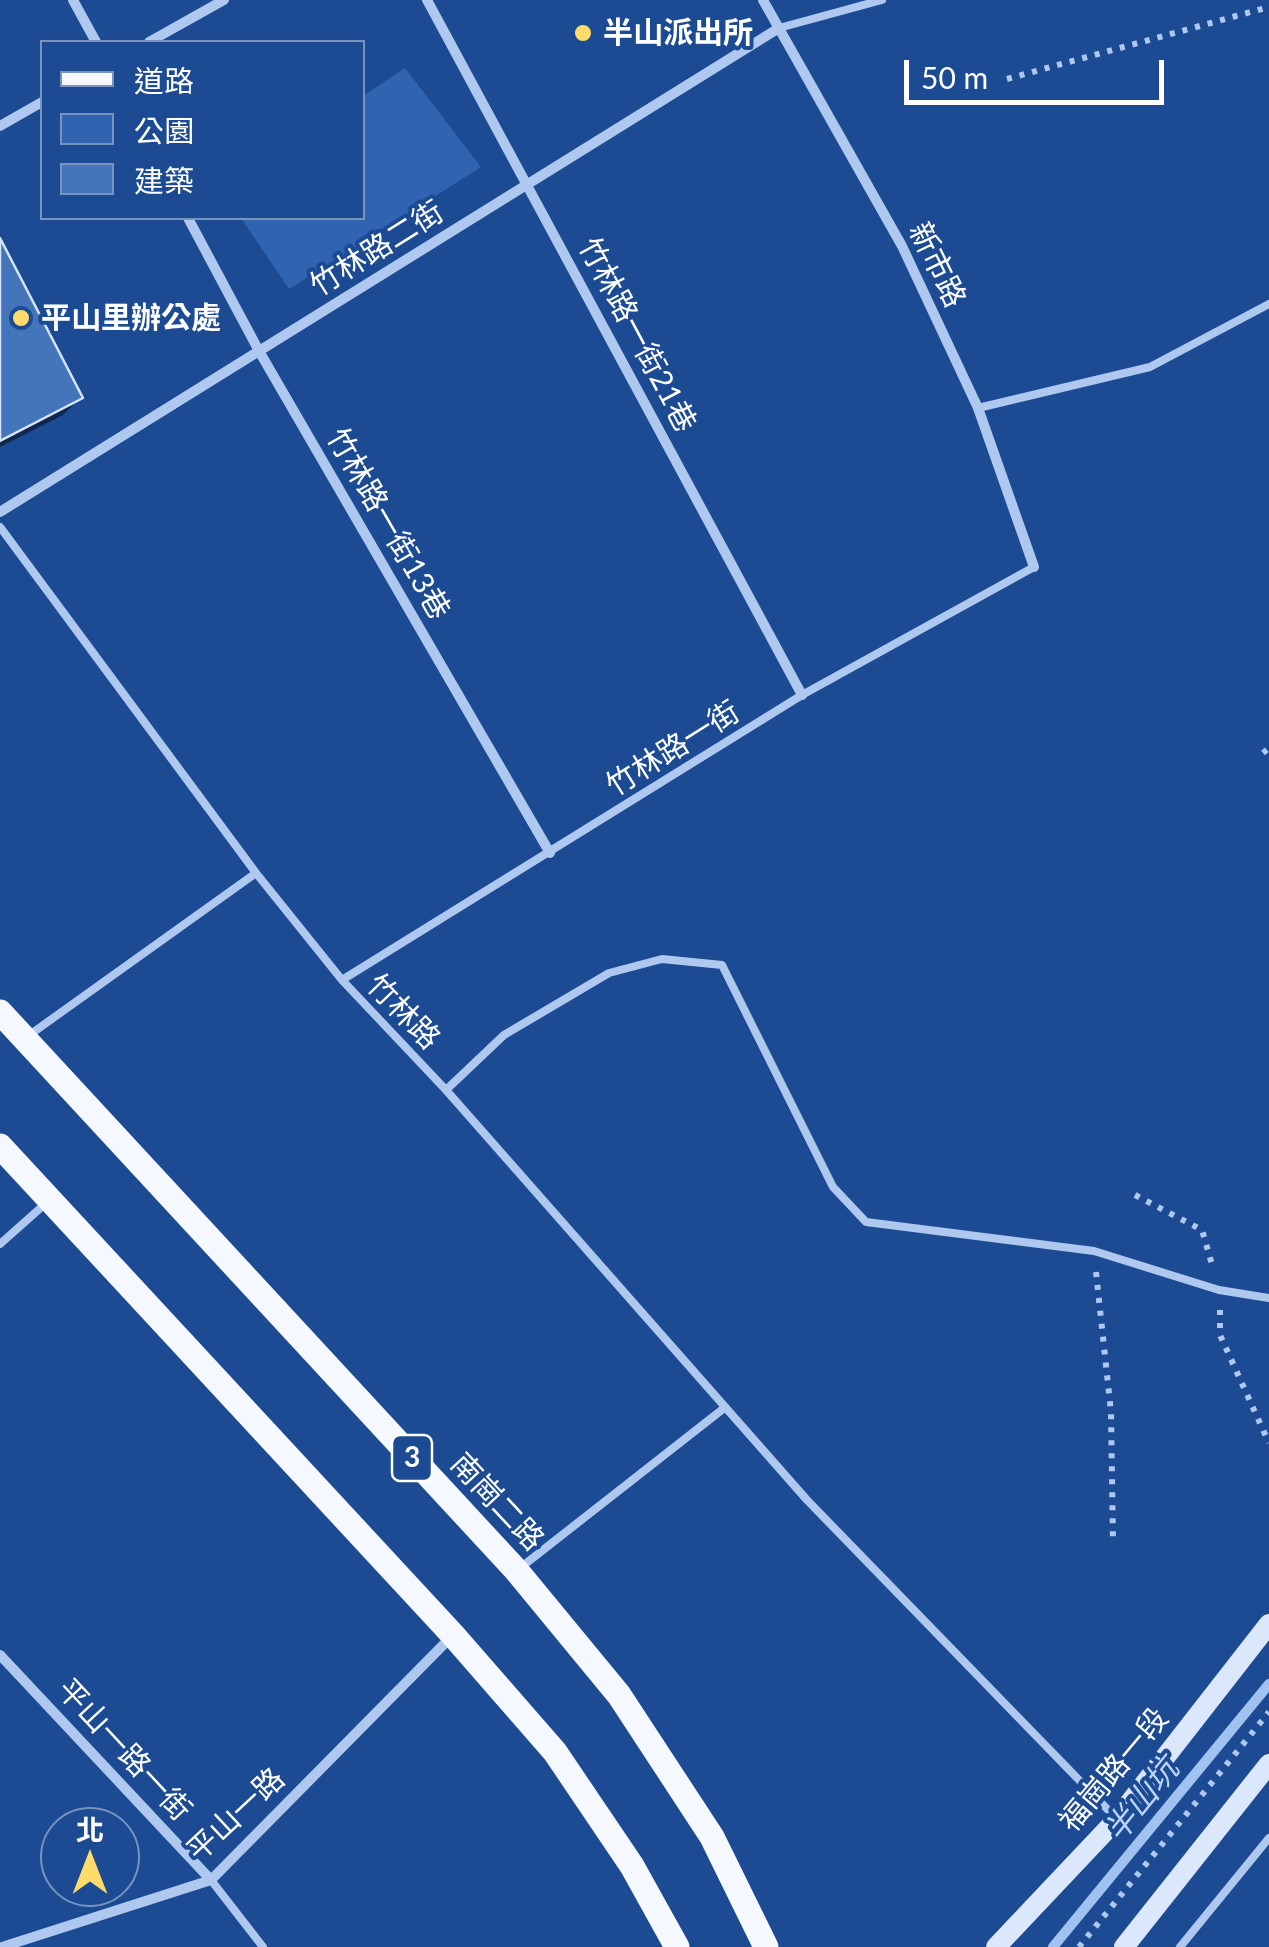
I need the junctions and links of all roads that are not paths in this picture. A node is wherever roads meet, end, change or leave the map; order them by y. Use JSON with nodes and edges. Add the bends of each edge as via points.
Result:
{"nodes":[{"id":1,"x":73,"y":0,"type":"edge"},
{"id":2,"x":224,"y":0,"type":"edge"},
{"id":3,"x":427,"y":0,"type":"edge"},
{"id":4,"x":764,"y":0,"type":"edge"},
{"id":5,"x":882,"y":0,"type":"edge"},
{"id":6,"x":779,"y":28,"type":"junction"},
{"id":7,"x":95,"y":40,"type":"edge"},
{"id":8,"x":153,"y":40,"type":"edge"},
{"id":9,"x":40,"y":103,"type":"edge"},
{"id":10,"x":0,"y":126,"type":"edge"},
{"id":11,"x":528,"y":185,"type":"junction"},
{"id":12,"x":189,"y":220,"type":"edge"},
{"id":13,"x":1269,"y":304,"type":"edge"},
{"id":14,"x":259,"y":351,"type":"junction"},
{"id":15,"x":978,"y":408,"type":"junction"},
{"id":16,"x":0,"y":512,"type":"edge"},
{"id":17,"x":0,"y":527,"type":"edge"},
{"id":18,"x":1034,"y":566,"type":"joint"},
{"id":19,"x":802,"y":695,"type":"junction"},
{"id":20,"x":550,"y":852,"type":"junction"},
{"id":21,"x":256,"y":873,"type":"junction"},
{"id":22,"x":342,"y":980,"type":"junction"},
{"id":23,"x":0,"y":1012,"type":"edge"},
{"id":24,"x":24,"y":1039,"type":"junction"},
{"id":25,"x":446,"y":1090,"type":"junction"},
{"id":26,"x":0,"y":1146,"type":"edge"},
{"id":27,"x":50,"y":1200,"type":"junction"},
{"id":28,"x":0,"y":1244,"type":"edge"},
{"id":29,"x":1269,"y":1298,"type":"edge"},
{"id":30,"x":723,"y":1409,"type":"junction"},
{"id":31,"x":516,"y":1570,"type":"junction"},
{"id":32,"x":1269,"y":1624,"type":"edge"},
{"id":33,"x":453,"y":1635,"type":"junction"},
{"id":34,"x":0,"y":1654,"type":"edge"},
{"id":35,"x":1269,"y":1764,"type":"edge"},
{"id":36,"x":1117,"y":1819,"type":"junction"},
{"id":37,"x":1269,"y":1838,"type":"edge"},
{"id":38,"x":211,"y":1880,"type":"junction"},
{"id":39,"x":2,"y":1947,"type":"edge"},
{"id":40,"x":264,"y":1947,"type":"edge"},
{"id":41,"x":677,"y":1947,"type":"edge"},
{"id":42,"x":766,"y":1947,"type":"edge"},
{"id":43,"x":996,"y":1947,"type":"edge"},
{"id":44,"x":1124,"y":1947,"type":"edge"},
{"id":45,"x":1180,"y":1947,"type":"edge"}],
"edges":[{"from":1,"to":7,"type":"street"},
{"from":2,"to":8,"type":"street"},
{"from":3,"to":11,"type":"street","name":"竹林路一街21巷"},
{"from":4,"to":6,"type":"street","name":"新市路"},
{"from":5,"to":6,"type":"lane"},
{"from":6,"to":11,"type":"street","name":"竹林路二街"},
{"from":6,"to":15,"type":"street","name":"新市路","via":[[902,246]]},
{"from":9,"to":10,"type":"street"},
{"from":11,"to":14,"type":"street","name":"竹林路二街"},
{"from":11,"to":19,"type":"street","name":"竹林路一街21巷"},
{"from":12,"to":14,"type":"street","name":"竹林路一街13巷"},
{"from":13,"to":15,"type":"lane","via":[[1150,367]]},
{"from":14,"to":16,"type":"street","name":"竹林路二街"},
{"from":14,"to":20,"type":"street","name":"竹林路一街13巷"},
{"from":15,"to":18,"type":"street","name":"新市路"},
{"from":17,"to":21,"type":"lane","name":"竹林路"},
{"from":18,"to":19,"type":"lane","name":"竹林路一街"},
{"from":19,"to":20,"type":"lane","name":"竹林路一街"},
{"from":20,"to":22,"type":"lane","name":"竹林路一街"},
{"from":21,"to":22,"type":"lane","name":"竹林路"},
{"from":21,"to":24,"type":"lane"},
{"from":22,"to":25,"type":"lane","name":"竹林路"},
{"from":23,"to":24,"type":"main road","name":"南崗二路","number":"3"},
{"from":24,"to":31,"type":"main road","name":"南崗二路","number":"3"},
{"from":25,"to":29,"type":"lane","via":[[504,1036],[609,973],[662,959],[722,965],[833,1187],[866,1222],[1094,1251],[1219,1290]]},
{"from":25,"to":30,"type":"lane","name":"竹林路"},
{"from":26,"to":27,"type":"main road"},
{"from":27,"to":28,"type":"lane"},
{"from":27,"to":33,"type":"main road"},
{"from":30,"to":31,"type":"lane"},
{"from":30,"to":36,"type":"lane","name":"竹林路"},
{"from":31,"to":42,"type":"main road","name":"南崗二路","number":"3","via":[[629,1711],[712,1837]]},
{"from":32,"to":36,"type":"street","name":"福崗路一段"},
{"from":33,"to":38,"type":"street","name":"平山一路"},
{"from":33,"to":41,"type":"main road","via":[[555,1752]]},
{"from":34,"to":38,"type":"street","name":"平山一路一街"},
{"from":35,"to":44,"type":"street"},
{"from":36,"to":43,"type":"street","name":"福崗路一段"},
{"from":37,"to":45,"type":"lane"},
{"from":38,"to":39,"type":"street","name":"平山一路"},
{"from":38,"to":40,"type":"lane"}]}
